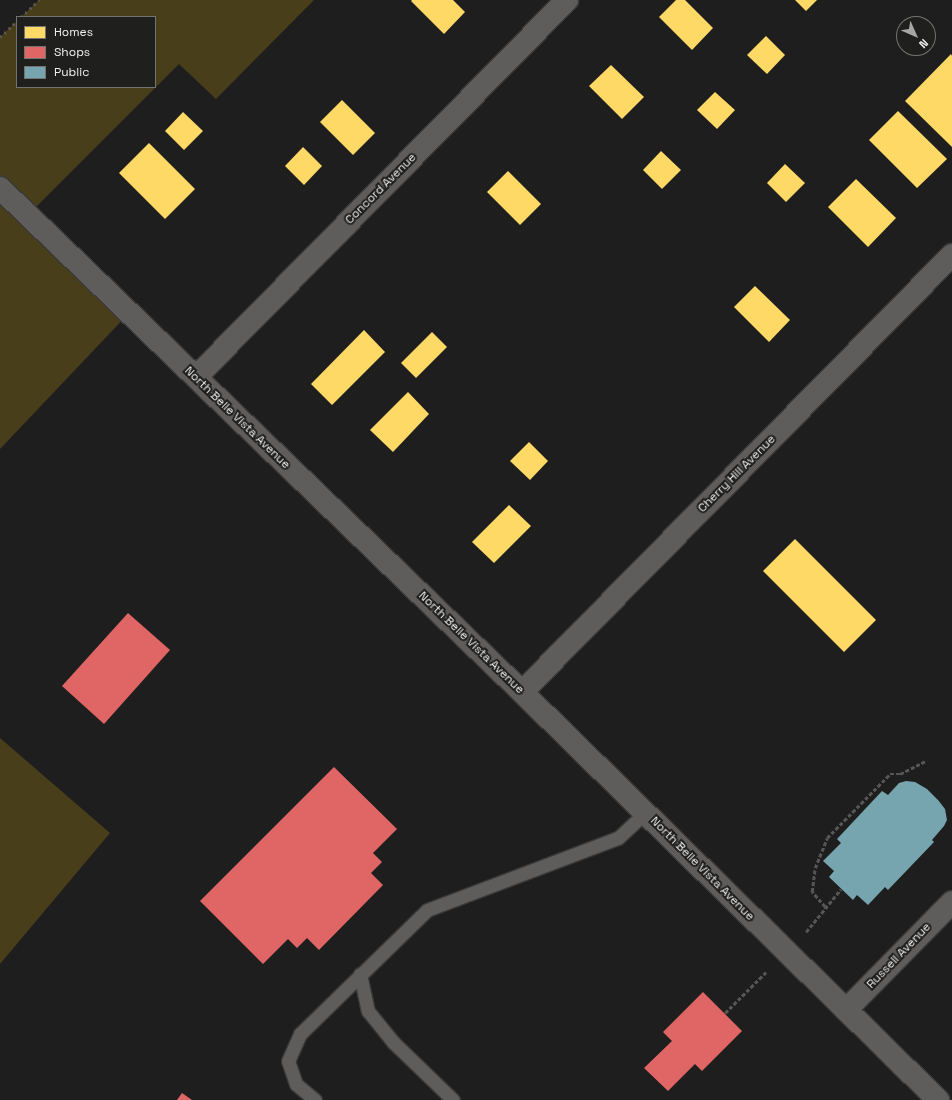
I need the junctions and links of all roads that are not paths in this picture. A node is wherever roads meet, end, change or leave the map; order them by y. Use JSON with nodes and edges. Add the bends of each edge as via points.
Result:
{"nodes":[{"id":1,"x":567,"y":0,"type":"edge"},
{"id":2,"x":0,"y":188,"type":"edge"},
{"id":3,"x":952,"y":255,"type":"edge"},
{"id":4,"x":196,"y":377,"type":"junction"},
{"id":5,"x":522,"y":692,"type":"junction"},
{"id":6,"x":645,"y":813,"type":"junction"},
{"id":7,"x":952,"y":902,"type":"edge"},
{"id":8,"x":360,"y":974,"type":"junction"},
{"id":9,"x":846,"y":1010,"type":"junction"},
{"id":10,"x":315,"y":1100,"type":"edge"},
{"id":11,"x":453,"y":1100,"type":"edge"},
{"id":12,"x":938,"y":1100,"type":"edge"}],
"edges":[{"from":1,"to":4,"type":"street","name":"Concord Avenue"},
{"from":2,"to":4,"type":"street","name":"North Belle Vista Avenue"},
{"from":3,"to":5,"type":"street","name":"Cherry Hill Avenue"},
{"from":4,"to":5,"type":"street","name":"North Belle Vista Avenue"},
{"from":5,"to":6,"type":"street","name":"North Belle Vista Avenue"},
{"from":6,"to":8,"type":"lane","via":[[618,838],[427,910]]},
{"from":6,"to":9,"type":"street","name":"North Belle Vista Avenue"},
{"from":7,"to":9,"type":"street","name":"Russell Avenue"},
{"from":8,"to":10,"type":"lane","via":[[300,1034],[288,1061],[296,1084]]},
{"from":8,"to":11,"type":"lane","via":[[368,1011],[393,1042]]},
{"from":9,"to":12,"type":"street","name":"North Belle Vista Avenue"}]}
